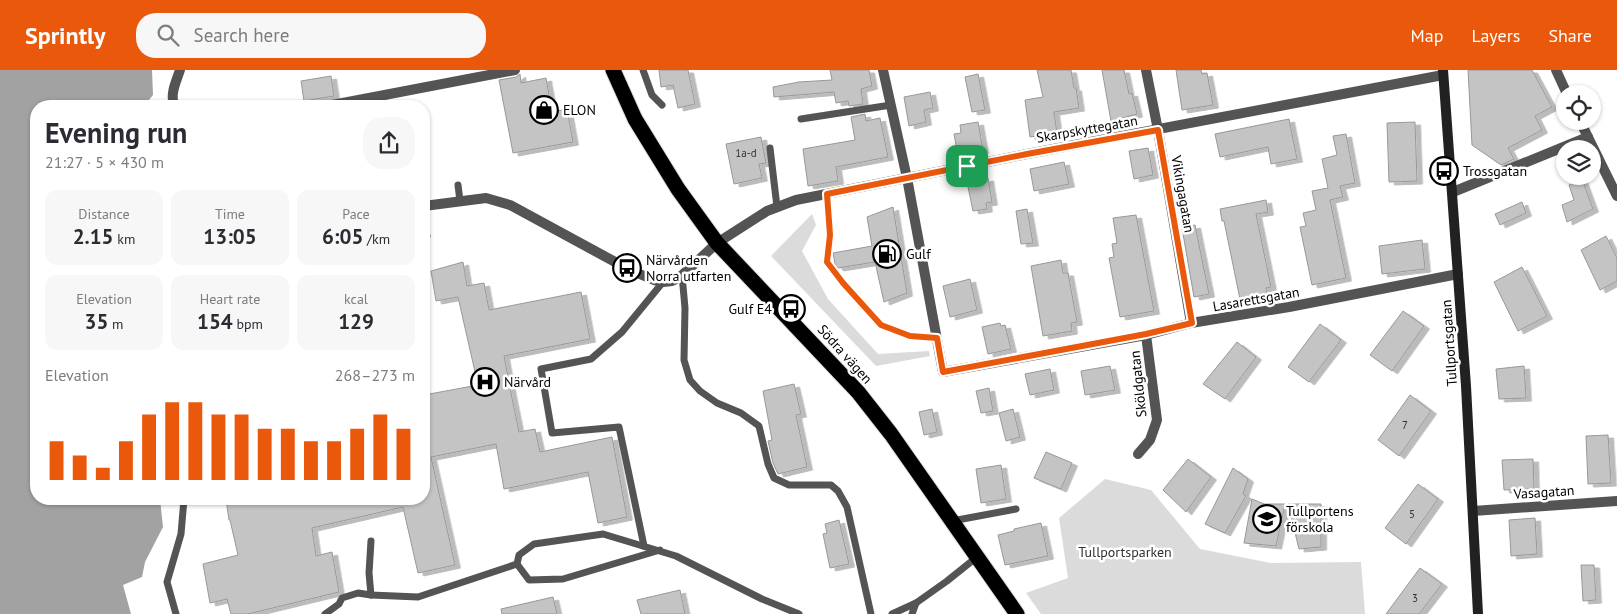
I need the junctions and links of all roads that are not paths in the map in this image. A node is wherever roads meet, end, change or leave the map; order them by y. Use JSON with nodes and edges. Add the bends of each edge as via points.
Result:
{"nodes":[{"id":1,"x":180,"y":70,"type":"edge"},
{"id":2,"x":514,"y":70,"type":"edge"},
{"id":3,"x":613,"y":70,"type":"edge"},
{"id":4,"x":643,"y":70,"type":"edge"},
{"id":5,"x":883,"y":70,"type":"edge"},
{"id":6,"x":1146,"y":70,"type":"edge"},
{"id":7,"x":1556,"y":70,"type":"edge"},
{"id":8,"x":1443,"y":73,"type":"edge"},
{"id":9,"x":1563,"y":85,"type":"edge"},
{"id":10,"x":173,"y":100,"type":"edge"},
{"id":11,"x":358,"y":100,"type":"edge"},
{"id":12,"x":662,"y":105,"type":"dead end"},
{"id":13,"x":891,"y":105,"type":"junction"},
{"id":14,"x":801,"y":119,"type":"dead end"},
{"id":15,"x":1158,"y":130,"type":"junction"},
{"id":16,"x":1584,"y":130,"type":"edge"},
{"id":17,"x":1588,"y":137,"type":"junction"},
{"id":18,"x":770,"y":148,"type":"dead end"},
{"id":19,"x":907,"y":178,"type":"junction"},
{"id":20,"x":458,"y":185,"type":"dead end"},
{"id":21,"x":1453,"y":192,"type":"junction"},
{"id":22,"x":827,"y":194,"type":"junction"},
{"id":23,"x":1617,"y":196,"type":"edge"},
{"id":24,"x":460,"y":201,"type":"junction"},
{"id":25,"x":430,"y":205,"type":"edge"},
{"id":26,"x":778,"y":207,"type":"junction"},
{"id":27,"x":717,"y":243,"type":"junction"},
{"id":28,"x":1458,"y":274,"type":"junction"},
{"id":29,"x":682,"y":275,"type":"junction"},
{"id":30,"x":663,"y":282,"type":"junction"},
{"id":31,"x":1192,"y":323,"type":"junction"},
{"id":32,"x":1146,"y":334,"type":"junction"},
{"id":33,"x":937,"y":338,"type":"junction"},
{"id":34,"x":1138,"y":454,"type":"dead end"},
{"id":35,"x":1617,"y":501,"type":"edge"},
{"id":36,"x":183,"y":505,"type":"edge"},
{"id":37,"x":1016,"y":509,"type":"dead end"},
{"id":38,"x":1473,"y":511,"type":"junction"},
{"id":39,"x":952,"y":521,"type":"junction"},
{"id":40,"x":371,"y":541,"type":"dead end"},
{"id":41,"x":644,"y":546,"type":"junction"},
{"id":42,"x":660,"y":550,"type":"junction"},
{"id":43,"x":977,"y":557,"type":"junction"},
{"id":44,"x":517,"y":564,"type":"junction"},
{"id":45,"x":371,"y":595,"type":"junction"},
{"id":46,"x":916,"y":603,"type":"junction"},
{"id":47,"x":176,"y":614,"type":"edge"},
{"id":48,"x":326,"y":614,"type":"edge"},
{"id":49,"x":799,"y":614,"type":"edge"},
{"id":50,"x":871,"y":614,"type":"edge"},
{"id":51,"x":892,"y":614,"type":"edge"},
{"id":52,"x":912,"y":614,"type":"edge"},
{"id":53,"x":1017,"y":614,"type":"edge"},
{"id":54,"x":1478,"y":614,"type":"edge"}],
"edges":[{"from":1,"to":10,"type":"street"},
{"from":2,"to":11,"type":"street"},
{"from":3,"to":27,"type":"highway","name":"Södra vägen","via":[[635,118],[678,189]]},
{"from":4,"to":12,"type":"lane","via":[[652,95]]},
{"from":5,"to":13,"type":"street"},
{"from":6,"to":15,"type":"street","name":"Vikingagatan"},
{"from":7,"to":9,"type":"street"},
{"from":8,"to":15,"type":"street","name":"Skarpskyttegatan"},
{"from":8,"to":21,"type":"main road","name":"Tullportsgatan"},
{"from":13,"to":14,"type":"lane"},
{"from":13,"to":19,"type":"street"},
{"from":15,"to":19,"type":"street","name":"Skarpskyttegatan"},
{"from":15,"to":31,"type":"street","name":"Vikingagatan"},
{"from":16,"to":17,"type":"street"},
{"from":17,"to":21,"type":"street"},
{"from":17,"to":23,"type":"street"},
{"from":18,"to":26,"type":"lane"},
{"from":19,"to":22,"type":"street","name":"Skarpskyttegatan"},
{"from":19,"to":33,"type":"street"},
{"from":20,"to":24,"type":"lane"},
{"from":21,"to":28,"type":"main road","name":"Tullportsgatan"},
{"from":22,"to":26,"type":"street","name":"Skarpskyttegatan"},
{"from":22,"to":33,"type":"lane","via":[[830,235],[827,262],[837,276],[881,325],[910,336]]},
{"from":24,"to":25,"type":"street"},
{"from":24,"to":30,"type":"street","via":[[486,198],[510,205],[630,270]]},
{"from":26,"to":27,"type":"street","name":"Skarpskyttegatan","via":[[766,211]]},
{"from":27,"to":29,"type":"street","name":"Skarpskyttegatan"},
{"from":27,"to":39,"type":"highway","name":"Södra vägen","via":[[858,392]]},
{"from":28,"to":31,"type":"street","name":"Lasarettsgatan"},
{"from":28,"to":38,"type":"main road","name":"Tullportsgatan"},
{"from":29,"to":30,"type":"street"},
{"from":29,"to":50,"type":"lane","via":[[684,360],[690,380],[717,403],[741,413],[759,426],[774,478],[789,485],[831,485],[838,491],[847,508]]},
{"from":30,"to":41,"type":"lane","via":[[622,332],[591,358],[540,369],[552,433],[619,427]]},
{"from":31,"to":32,"type":"street","name":"Lasarettsgatan"},
{"from":32,"to":33,"type":"street","name":"Lasarettsgatan","via":[[943,372]]},
{"from":32,"to":34,"type":"street","name":"Sköldgatan","via":[[1156,420],[1150,440]]},
{"from":35,"to":38,"type":"street","name":"Vasagatan"},
{"from":36,"to":47,"type":"lane","via":[[181,534],[167,582]]},
{"from":37,"to":39,"type":"lane"},
{"from":38,"to":54,"type":"main road","name":"Tullportsgatan"},
{"from":39,"to":43,"type":"highway","name":"Södra vägen"},
{"from":40,"to":45,"type":"lane"},
{"from":41,"to":42,"type":"lane"},
{"from":41,"to":44,"type":"lane","via":[[603,534],[534,544],[519,555]]},
{"from":42,"to":44,"type":"lane","via":[[563,579],[529,580]]},
{"from":42,"to":49,"type":"lane"},
{"from":43,"to":46,"type":"lane"},
{"from":43,"to":53,"type":"highway","name":"Södra vägen"},
{"from":44,"to":45,"type":"lane","via":[[418,597]]},
{"from":45,"to":48,"type":"lane","via":[[358,592],[342,598]]},
{"from":46,"to":51,"type":"lane"},
{"from":46,"to":52,"type":"lane"}]}
